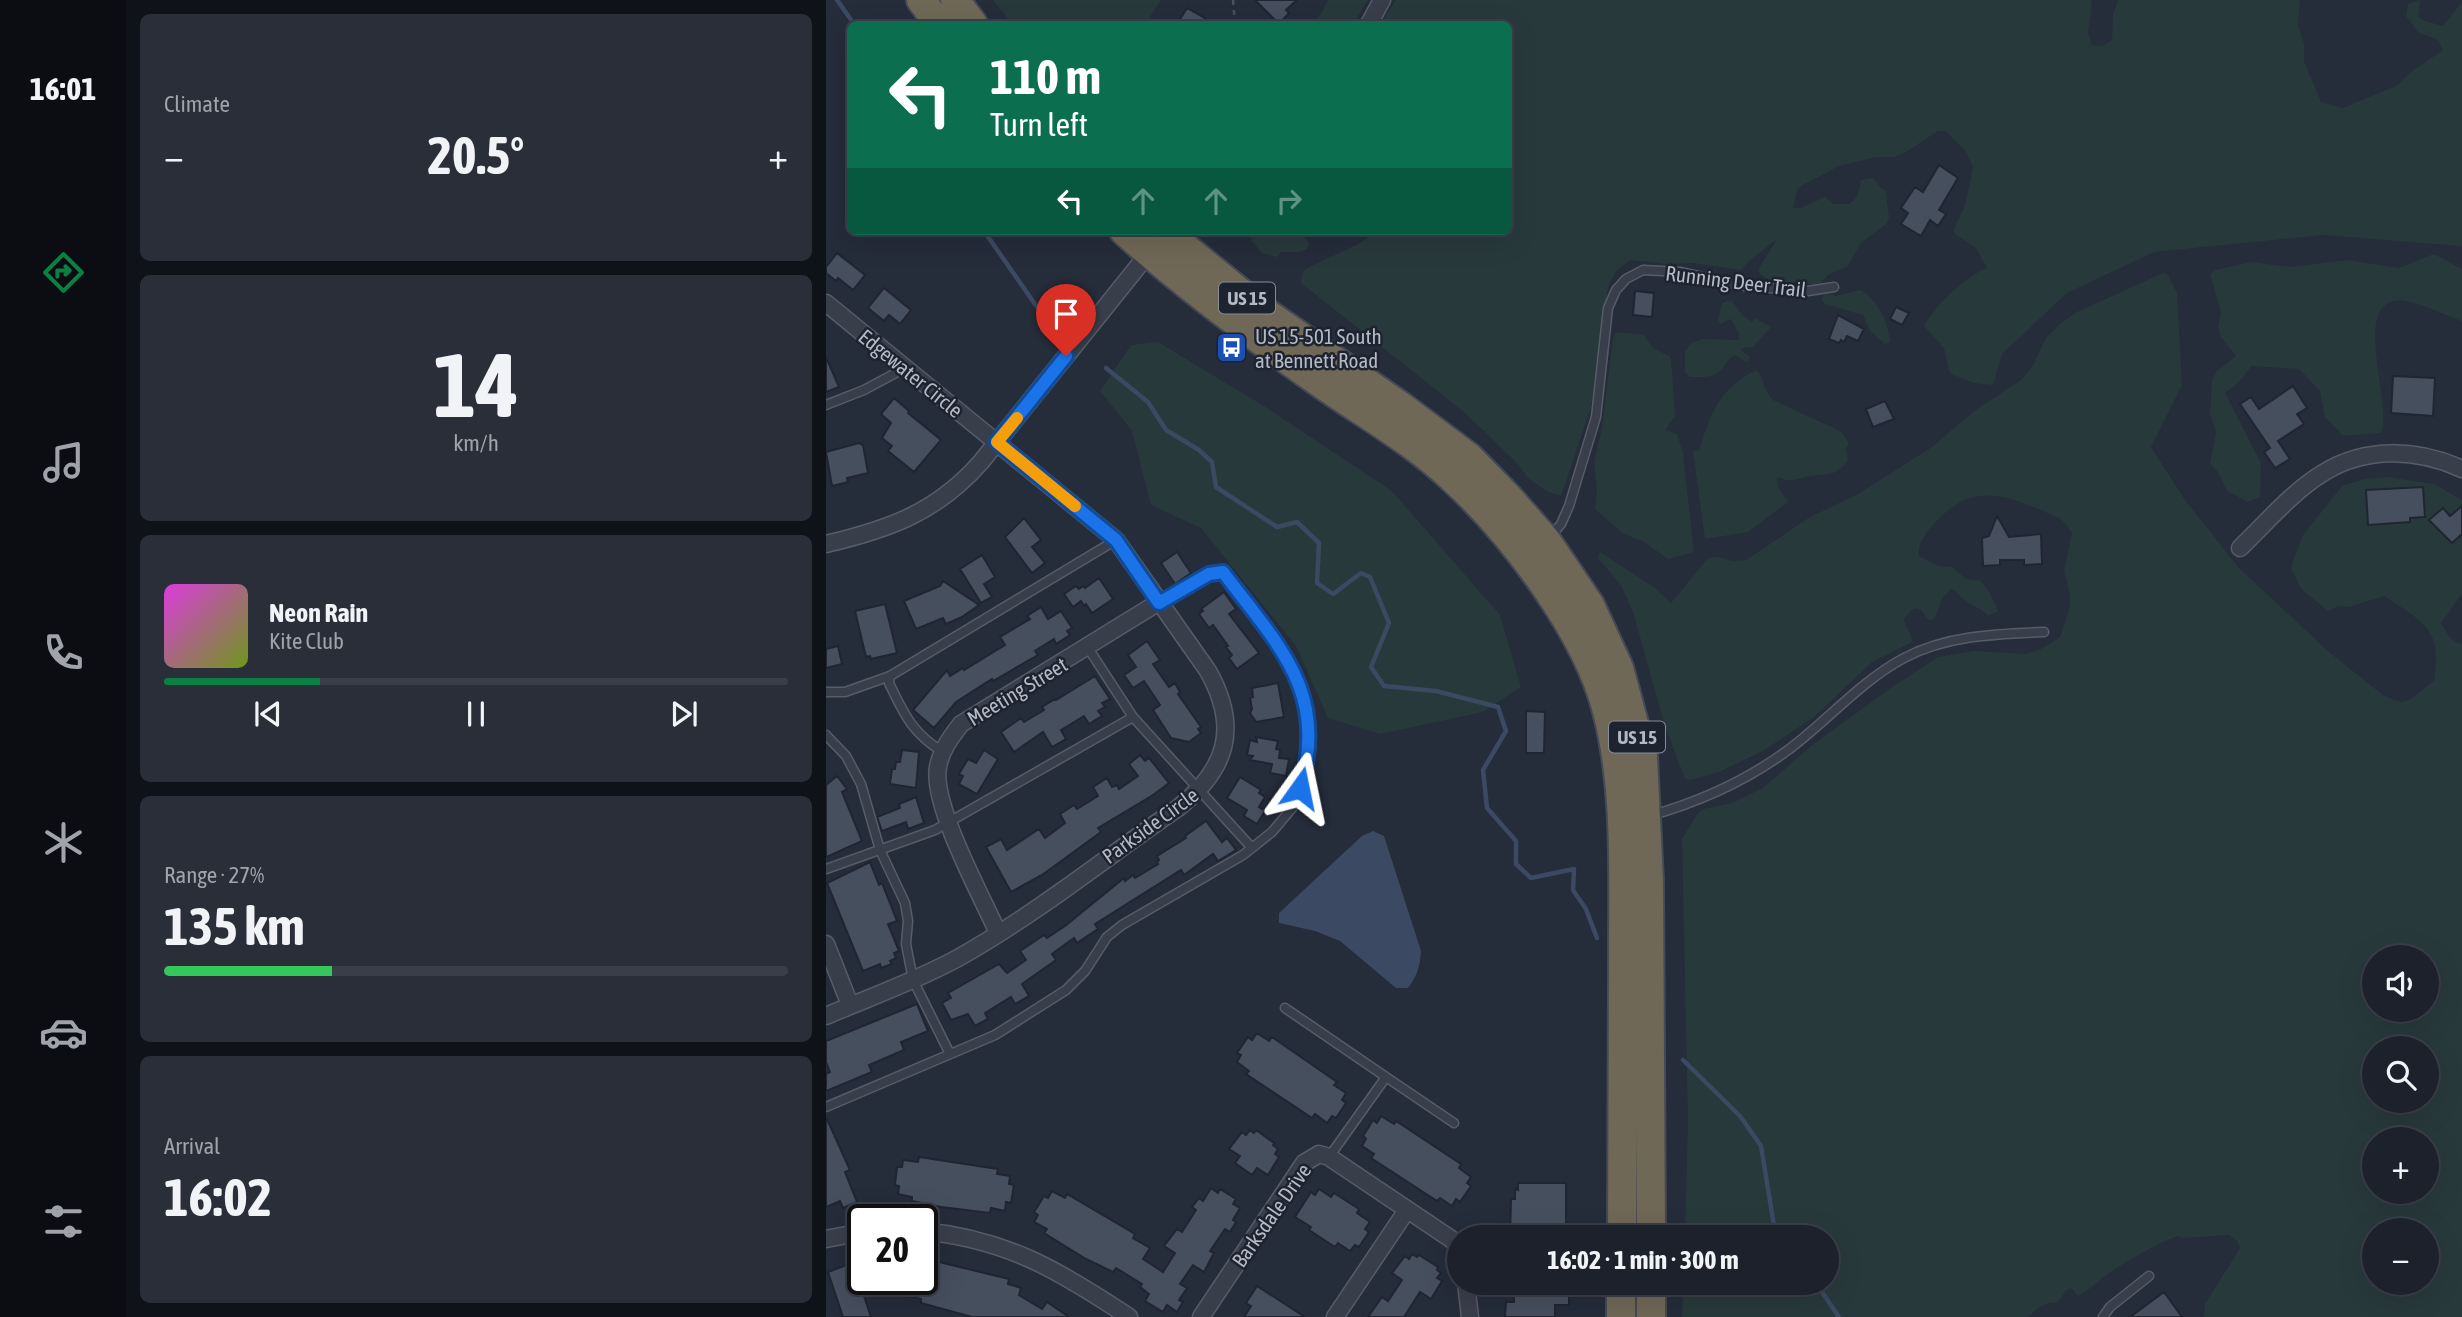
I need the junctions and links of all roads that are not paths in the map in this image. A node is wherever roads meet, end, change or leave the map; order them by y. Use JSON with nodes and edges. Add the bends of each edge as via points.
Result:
{"nodes":[{"id":1,"x":921,"y":0,"type":"edge"},
{"id":2,"x":955,"y":0,"type":"edge"},
{"id":3,"x":1382,"y":0,"type":"edge"},
{"id":4,"x":937,"y":21,"type":"edge"},
{"id":5,"x":971,"y":21,"type":"edge"},
{"id":6,"x":1371,"y":21,"type":"edge"},
{"id":7,"x":1162,"y":237,"type":"edge"},
{"id":8,"x":1834,"y":287,"type":"dead end"},
{"id":9,"x":826,"y":303,"type":"edge"},
{"id":10,"x":905,"y":368,"type":"junction"},
{"id":11,"x":826,"y":405,"type":"edge"},
{"id":12,"x":997,"y":442,"type":"junction"},
{"id":13,"x":2462,"y":469,"type":"edge"},
{"id":14,"x":1116,"y":540,"type":"junction"},
{"id":15,"x":1546,"y":540,"type":"junction"},
{"id":16,"x":826,"y":544,"type":"edge"},
{"id":17,"x":2240,"y":548,"type":"dead end"},
{"id":18,"x":1159,"y":603,"type":"junction"},
{"id":19,"x":2044,"y":632,"type":"dead end"},
{"id":20,"x":1088,"y":648,"type":"junction"},
{"id":21,"x":890,"y":676,"type":"junction"},
{"id":22,"x":826,"y":692,"type":"edge"},
{"id":23,"x":1133,"y":717,"type":"junction"},
{"id":24,"x":826,"y":735,"type":"edge"},
{"id":25,"x":943,"y":752,"type":"junction"},
{"id":26,"x":1201,"y":790,"type":"junction"},
{"id":27,"x":1646,"y":817,"type":"junction"},
{"id":28,"x":949,"y":822,"type":"junction"},
{"id":29,"x":1252,"y":848,"type":"junction"},
{"id":30,"x":880,"y":850,"type":"junction"},
{"id":31,"x":826,"y":869,"type":"edge"},
{"id":32,"x":998,"y":933,"type":"junction"},
{"id":33,"x":826,"y":944,"type":"edge"},
{"id":34,"x":914,"y":980,"type":"junction"},
{"id":35,"x":850,"y":1005,"type":"junction"},
{"id":36,"x":1285,"y":1008,"type":"dead end"},
{"id":37,"x":826,"y":1016,"type":"edge"},
{"id":38,"x":950,"y":1054,"type":"junction"},
{"id":39,"x":1386,"y":1077,"type":"junction"},
{"id":40,"x":826,"y":1107,"type":"edge"},
{"id":41,"x":1454,"y":1122,"type":"dead end"},
{"id":42,"x":1329,"y":1157,"type":"junction"},
{"id":43,"x":1407,"y":1210,"type":"junction"},
{"id":44,"x":1622,"y":1225,"type":"edge"},
{"id":45,"x":1651,"y":1225,"type":"edge"},
{"id":46,"x":938,"y":1232,"type":"edge"},
{"id":47,"x":847,"y":1235,"type":"edge"},
{"id":48,"x":1447,"y":1236,"type":"edge"},
{"id":49,"x":826,"y":1239,"type":"edge"},
{"id":50,"x":2149,"y":1276,"type":"dead end"},
{"id":51,"x":1467,"y":1295,"type":"edge"},
{"id":52,"x":1621,"y":1295,"type":"edge"},
{"id":53,"x":1651,"y":1295,"type":"edge"},
{"id":54,"x":1129,"y":1317,"type":"edge"},
{"id":55,"x":1201,"y":1317,"type":"edge"},
{"id":56,"x":1335,"y":1317,"type":"edge"},
{"id":57,"x":1470,"y":1317,"type":"edge"},
{"id":58,"x":1621,"y":1317,"type":"edge"},
{"id":59,"x":1651,"y":1317,"type":"edge"},
{"id":60,"x":2103,"y":1317,"type":"edge"}],
"edges":[{"from":1,"to":4,"type":"highway"},
{"from":2,"to":5,"type":"highway"},
{"from":3,"to":6,"type":"street"},
{"from":7,"to":12,"type":"street"},
{"from":7,"to":15,"type":"highway","number":"US 15","via":[[1469,457]]},
{"from":7,"to":44,"type":"highway","number":"US 15","via":[[1256,338],[1452,477],[1502,530],[1569,620],[1607,710],[1616,762],[1623,886]]},
{"from":8,"to":15,"type":"lane","name":"Running Deer Trail","via":[[1808,292],[1643,270],[1626,279],[1608,308],[1596,417],[1573,494],[1561,524]]},
{"from":9,"to":10,"type":"street","name":"Edgewater Circle"},
{"from":10,"to":11,"type":"lane"},
{"from":10,"to":12,"type":"street","name":"Edgewater Circle"},
{"from":12,"to":14,"type":"street","name":"Parkside Circle"},
{"from":12,"to":16,"type":"street","via":[[970,475],[934,505],[890,527]]},
{"from":13,"to":17,"type":"street","via":[[2416,454],[2387,452],[2350,460],[2323,473]]},
{"from":14,"to":18,"type":"street","name":"Parkside Circle"},
{"from":14,"to":21,"type":"lane"},
{"from":15,"to":27,"type":"highway","number":"US 15","via":[[1590,604],[1619,668],[1643,757]]},
{"from":18,"to":20,"type":"street","name":"Meeting Street"},
{"from":18,"to":26,"type":"street","name":"Parkside Circle","via":[[1208,671],[1223,706],[1224,743]]},
{"from":18,"to":29,"type":"lane","via":[[1209,574],[1223,572],[1291,666],[1303,694],[1310,726],[1306,769],[1294,806]]},
{"from":19,"to":27,"type":"lane","via":[[1941,643],[1904,658],[1758,771],[1684,806]]},
{"from":20,"to":23,"type":"lane"},
{"from":20,"to":25,"type":"street","name":"Meeting Street","via":[[961,724]]},
{"from":21,"to":22,"type":"lane","via":[[845,692]]},
{"from":21,"to":25,"type":"lane","via":[[889,683],[909,723]]},
{"from":23,"to":26,"type":"lane"},
{"from":23,"to":28,"type":"lane"},
{"from":24,"to":30,"type":"lane","via":[[846,756],[861,784]]},
{"from":25,"to":28,"type":"street","name":"Meeting Street","via":[[938,789]]},
{"from":26,"to":29,"type":"lane"},
{"from":26,"to":32,"type":"street","name":"Parkside Circle"},
{"from":27,"to":45,"type":"highway","number":"US 15"},
{"from":28,"to":30,"type":"lane"},
{"from":28,"to":32,"type":"street","name":"Meeting Street"},
{"from":29,"to":38,"type":"lane","via":[[1122,925],[1107,937],[1066,990],[995,1035]]},
{"from":30,"to":31,"type":"lane"},
{"from":30,"to":34,"type":"lane","via":[[905,903],[906,944]]},
{"from":32,"to":34,"type":"street","name":"Parkside Circle"},
{"from":33,"to":35,"type":"street"},
{"from":34,"to":35,"type":"street","name":"Parkside Circle"},
{"from":34,"to":38,"type":"lane"},
{"from":35,"to":37,"type":"street","name":"Parkside Circle"},
{"from":36,"to":39,"type":"lane"},
{"from":38,"to":40,"type":"lane"},
{"from":39,"to":41,"type":"lane"},
{"from":39,"to":42,"type":"lane"},
{"from":42,"to":43,"type":"street","name":"Barksdale Drive"},
{"from":42,"to":55,"type":"street","name":"Barksdale Drive","via":[[1319,1154],[1304,1163]]},
{"from":43,"to":48,"type":"street","name":"Barksdale Drive"},
{"from":43,"to":56,"type":"street"},
{"from":46,"to":54,"type":"street","via":[[981,1241],[1042,1263]]},
{"from":47,"to":49,"type":"street"},
{"from":50,"to":60,"type":"lane"},
{"from":51,"to":57,"type":"street"},
{"from":52,"to":58,"type":"highway"},
{"from":53,"to":59,"type":"highway"}]}
